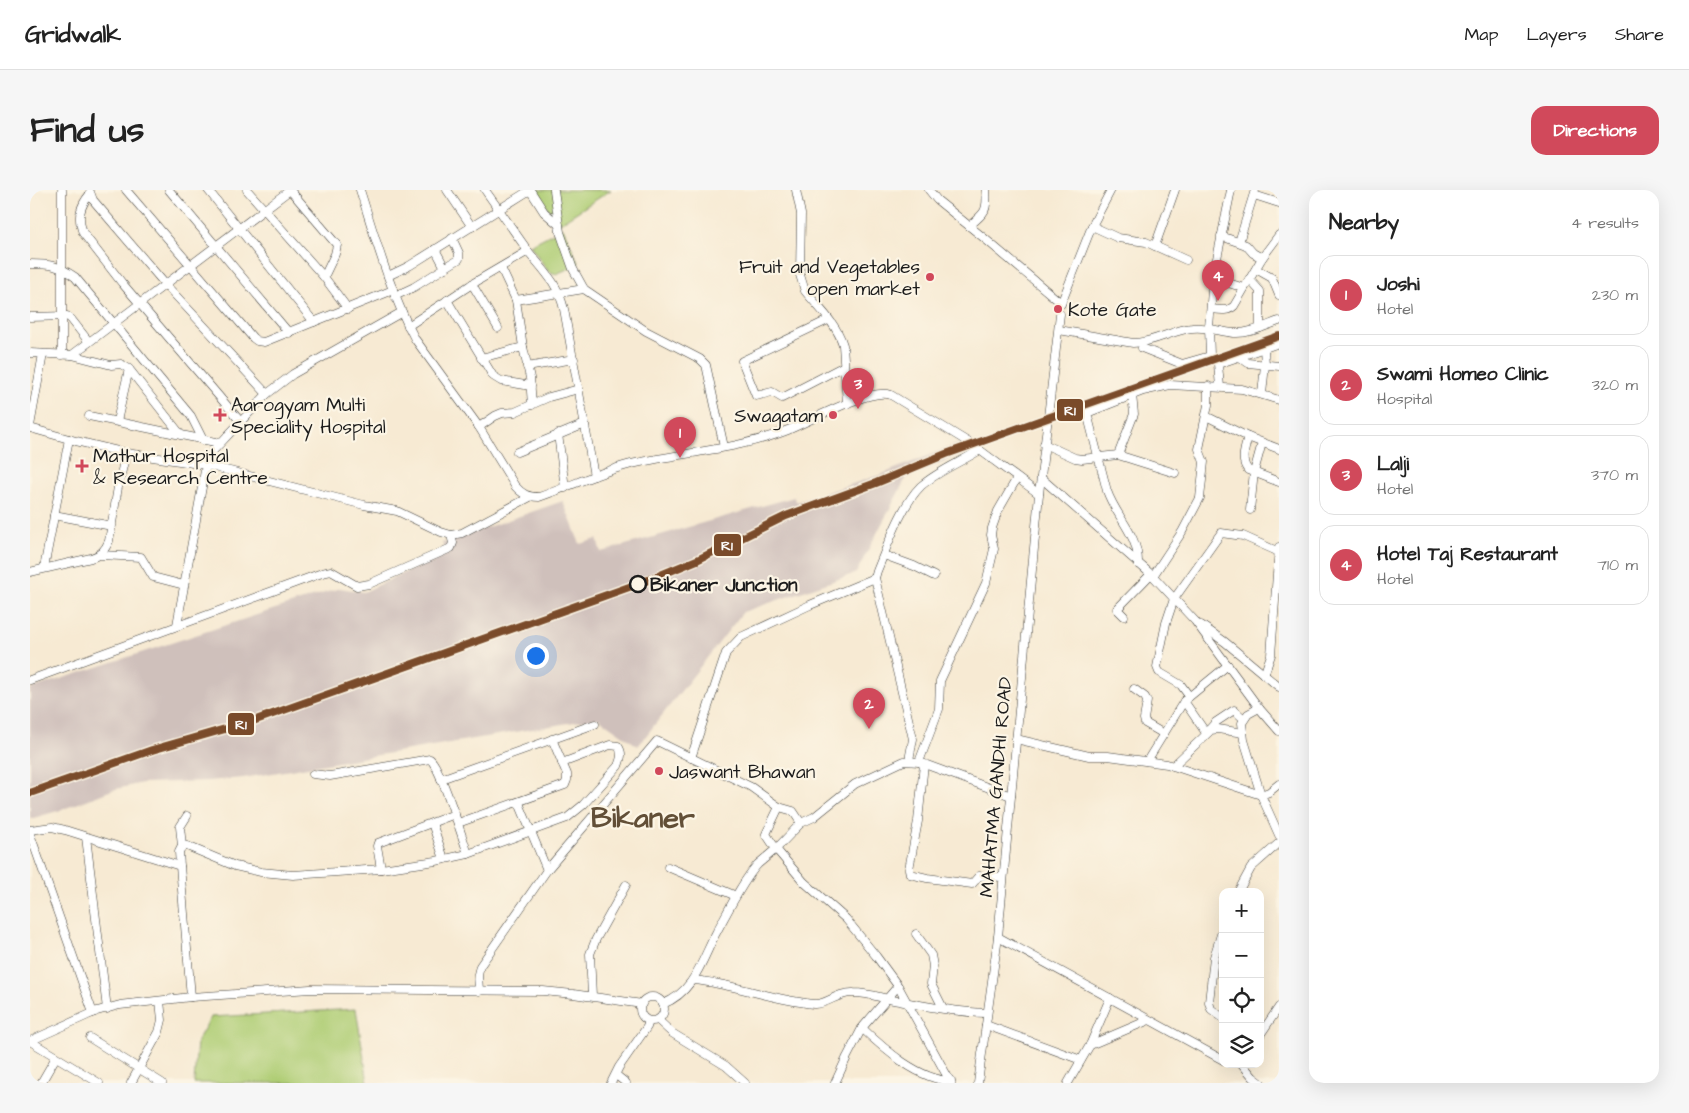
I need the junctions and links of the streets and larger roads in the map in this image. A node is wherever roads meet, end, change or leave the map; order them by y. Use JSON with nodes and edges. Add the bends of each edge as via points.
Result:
{"nodes":[{"id":1,"x":62,"y":190,"type":"edge"},
{"id":2,"x":126,"y":190,"type":"edge"},
{"id":3,"x":168,"y":190,"type":"edge"},
{"id":4,"x":208,"y":190,"type":"edge"},
{"id":5,"x":247,"y":190,"type":"edge"},
{"id":6,"x":290,"y":190,"type":"edge"},
{"id":7,"x":360,"y":190,"type":"edge"},
{"id":8,"x":447,"y":190,"type":"edge"},
{"id":9,"x":530,"y":190,"type":"edge"},
{"id":10,"x":554,"y":190,"type":"edge"},
{"id":11,"x":796,"y":190,"type":"edge"},
{"id":12,"x":929,"y":190,"type":"edge"},
{"id":13,"x":986,"y":190,"type":"edge"},
{"id":14,"x":1111,"y":190,"type":"edge"},
{"id":15,"x":1175,"y":190,"type":"edge"},
{"id":16,"x":1231,"y":190,"type":"edge"},
{"id":17,"x":488,"y":191,"type":"edge"},
{"id":18,"x":90,"y":192,"type":"edge"},
{"id":19,"x":1255,"y":192,"type":"edge"},
{"id":20,"x":1279,"y":204,"type":"edge"},
{"id":21,"x":265,"y":210,"type":"junction"},
{"id":22,"x":498,"y":210,"type":"junction"},
{"id":23,"x":559,"y":225,"type":"junction"},
{"id":24,"x":969,"y":226,"type":"junction"},
{"id":25,"x":1092,"y":226,"type":"junction"},
{"id":26,"x":472,"y":227,"type":"junction"},
{"id":27,"x":240,"y":229,"type":"junction"},
{"id":28,"x":1279,"y":235,"type":"edge"},
{"id":29,"x":1221,"y":236,"type":"junction"},
{"id":30,"x":452,"y":238,"type":"junction"},
{"id":31,"x":1239,"y":242,"type":"junction"},
{"id":32,"x":1155,"y":246,"type":"junction"},
{"id":33,"x":216,"y":247,"type":"junction"},
{"id":34,"x":435,"y":249,"type":"junction"},
{"id":35,"x":528,"y":251,"type":"junction"},
{"id":36,"x":1262,"y":258,"type":"junction"},
{"id":37,"x":1186,"y":260,"type":"dead end"},
{"id":38,"x":30,"y":264,"type":"edge"},
{"id":39,"x":191,"y":266,"type":"junction"},
{"id":40,"x":62,"y":268,"type":"junction"},
{"id":41,"x":444,"y":268,"type":"junction"},
{"id":42,"x":501,"y":268,"type":"junction"},
{"id":43,"x":1256,"y":268,"type":"junction"},
{"id":44,"x":388,"y":276,"type":"junction"},
{"id":45,"x":324,"y":277,"type":"junction"},
{"id":46,"x":1213,"y":278,"type":"junction"},
{"id":47,"x":1249,"y":279,"type":"junction"},
{"id":48,"x":165,"y":284,"type":"junction"},
{"id":49,"x":472,"y":284,"type":"junction"},
{"id":50,"x":584,"y":288,"type":"junction"},
{"id":51,"x":1244,"y":288,"type":"junction"},
{"id":52,"x":559,"y":292,"type":"junction"},
{"id":53,"x":394,"y":293,"type":"junction"},
{"id":54,"x":1279,"y":295,"type":"edge"},
{"id":55,"x":448,"y":300,"type":"junction"},
{"id":56,"x":516,"y":300,"type":"junction"},
{"id":57,"x":140,"y":304,"type":"junction"},
{"id":58,"x":348,"y":309,"type":"junction"},
{"id":59,"x":1211,"y":310,"type":"junction"},
{"id":60,"x":402,"y":312,"type":"junction"},
{"id":61,"x":1060,"y":314,"type":"dead end"},
{"id":62,"x":62,"y":315,"type":"junction"},
{"id":63,"x":30,"y":317,"type":"edge"},
{"id":64,"x":828,"y":320,"type":"junction"},
{"id":65,"x":1279,"y":321,"type":"edge"},
{"id":66,"x":314,"y":322,"type":"junction"},
{"id":67,"x":115,"y":324,"type":"junction"},
{"id":68,"x":408,"y":326,"type":"junction"},
{"id":69,"x":1209,"y":327,"type":"junction"},
{"id":70,"x":498,"y":328,"type":"dead end"},
{"id":71,"x":1260,"y":328,"type":"junction"},
{"id":72,"x":1059,"y":330,"type":"junction"},
{"id":73,"x":289,"y":333,"type":"junction"},
{"id":74,"x":89,"y":342,"type":"junction"},
{"id":75,"x":1279,"y":343,"type":"edge"},
{"id":76,"x":523,"y":347,"type":"junction"},
{"id":77,"x":1142,"y":348,"type":"dead end"},
{"id":78,"x":1264,"y":348,"type":"junction"},
{"id":79,"x":30,"y":354,"type":"edge"},
{"id":80,"x":43,"y":354,"type":"junction"},
{"id":81,"x":62,"y":355,"type":"junction"},
{"id":82,"x":72,"y":355,"type":"junction"},
{"id":83,"x":481,"y":358,"type":"junction"},
{"id":84,"x":1240,"y":358,"type":"junction"},
{"id":85,"x":574,"y":359,"type":"junction"},
{"id":86,"x":1265,"y":365,"type":"junction"},
{"id":87,"x":844,"y":366,"type":"junction"},
{"id":88,"x":1279,"y":366,"type":"edge"},
{"id":89,"x":527,"y":367,"type":"junction"},
{"id":90,"x":129,"y":369,"type":"junction"},
{"id":91,"x":531,"y":386,"type":"junction"},
{"id":92,"x":1208,"y":386,"type":"junction"},
{"id":93,"x":1220,"y":387,"type":"junction"},
{"id":94,"x":579,"y":389,"type":"junction"},
{"id":95,"x":267,"y":394,"type":"junction"},
{"id":96,"x":1262,"y":394,"type":"junction"},
{"id":97,"x":1132,"y":395,"type":"junction"},
{"id":98,"x":1279,"y":400,"type":"edge"},
{"id":99,"x":847,"y":404,"type":"junction"},
{"id":100,"x":532,"y":405,"type":"junction"},
{"id":101,"x":89,"y":416,"type":"dead end"},
{"id":102,"x":1206,"y":416,"type":"junction"},
{"id":103,"x":240,"y":420,"type":"junction"},
{"id":104,"x":117,"y":421,"type":"junction"},
{"id":105,"x":585,"y":424,"type":"junction"},
{"id":106,"x":30,"y":427,"type":"edge"},
{"id":107,"x":479,"y":427,"type":"junction"},
{"id":108,"x":558,"y":434,"type":"junction"},
{"id":109,"x":181,"y":435,"type":"junction"},
{"id":110,"x":1248,"y":437,"type":"junction"},
{"id":111,"x":69,"y":439,"type":"junction"},
{"id":112,"x":203,"y":440,"type":"junction"},
{"id":113,"x":220,"y":443,"type":"junction"},
{"id":114,"x":1262,"y":443,"type":"junction"},
{"id":115,"x":1044,"y":444,"type":"junction"},
{"id":116,"x":724,"y":447,"type":"junction"},
{"id":117,"x":1279,"y":449,"type":"edge"},
{"id":118,"x":980,"y":450,"type":"junction"},
{"id":119,"x":517,"y":452,"type":"dead end"},
{"id":120,"x":126,"y":453,"type":"junction"},
{"id":121,"x":1118,"y":454,"type":"junction"},
{"id":122,"x":1098,"y":457,"type":"junction"},
{"id":123,"x":206,"y":465,"type":"junction"},
{"id":124,"x":1254,"y":472,"type":"junction"},
{"id":125,"x":1175,"y":473,"type":"dead end"},
{"id":126,"x":594,"y":476,"type":"junction"},
{"id":127,"x":1018,"y":478,"type":"junction"},
{"id":128,"x":1041,"y":478,"type":"junction"},
{"id":129,"x":1279,"y":482,"type":"edge"},
{"id":130,"x":565,"y":488,"type":"junction"},
{"id":131,"x":1039,"y":494,"type":"junction"},
{"id":132,"x":530,"y":497,"type":"junction"},
{"id":133,"x":1250,"y":510,"type":"dead end"},
{"id":134,"x":54,"y":515,"type":"junction"},
{"id":135,"x":112,"y":526,"type":"junction"},
{"id":136,"x":451,"y":534,"type":"junction"},
{"id":137,"x":1279,"y":547,"type":"edge"},
{"id":138,"x":1278,"y":552,"type":"edge"},
{"id":139,"x":100,"y":555,"type":"junction"},
{"id":140,"x":884,"y":555,"type":"junction"},
{"id":141,"x":1138,"y":564,"type":"junction"},
{"id":142,"x":44,"y":568,"type":"junction"},
{"id":143,"x":30,"y":572,"type":"edge"},
{"id":144,"x":934,"y":576,"type":"dead end"},
{"id":145,"x":1152,"y":576,"type":"junction"},
{"id":146,"x":875,"y":578,"type":"junction"},
{"id":147,"x":184,"y":585,"type":"junction"},
{"id":148,"x":1174,"y":599,"type":"junction"},
{"id":149,"x":1124,"y":616,"type":"dead end"},
{"id":150,"x":1195,"y":621,"type":"junction"},
{"id":151,"x":177,"y":625,"type":"junction"},
{"id":152,"x":1274,"y":650,"type":"edge"},
{"id":153,"x":1279,"y":659,"type":"edge"},
{"id":154,"x":1228,"y":665,"type":"junction"},
{"id":155,"x":1264,"y":675,"type":"junction"},
{"id":156,"x":30,"y":680,"type":"edge"},
{"id":157,"x":1279,"y":687,"type":"edge"},
{"id":158,"x":1134,"y":689,"type":"dead end"},
{"id":159,"x":1187,"y":698,"type":"junction"},
{"id":160,"x":1259,"y":708,"type":"junction"},
{"id":161,"x":1244,"y":719,"type":"junction"},
{"id":162,"x":596,"y":724,"type":"dead end"},
{"id":163,"x":1279,"y":731,"type":"edge"},
{"id":164,"x":1206,"y":733,"type":"junction"},
{"id":165,"x":1243,"y":733,"type":"junction"},
{"id":166,"x":1164,"y":734,"type":"junction"},
{"id":167,"x":552,"y":739,"type":"junction"},
{"id":168,"x":1016,"y":739,"type":"junction"},
{"id":169,"x":691,"y":758,"type":"junction"},
{"id":170,"x":909,"y":760,"type":"junction"},
{"id":171,"x":1147,"y":760,"type":"junction"},
{"id":172,"x":562,"y":763,"type":"junction"},
{"id":173,"x":921,"y":763,"type":"junction"},
{"id":174,"x":1173,"y":766,"type":"junction"},
{"id":175,"x":313,"y":774,"type":"dead end"},
{"id":176,"x":441,"y":779,"type":"junction"},
{"id":177,"x":1279,"y":784,"type":"edge"},
{"id":178,"x":1261,"y":795,"type":"junction"},
{"id":179,"x":1011,"y":796,"type":"junction"},
{"id":180,"x":519,"y":803,"type":"junction"},
{"id":181,"x":779,"y":807,"type":"junction"},
{"id":182,"x":455,"y":814,"type":"junction"},
{"id":183,"x":187,"y":816,"type":"dead end"},
{"id":184,"x":432,"y":823,"type":"junction"},
{"id":185,"x":458,"y":823,"type":"junction"},
{"id":186,"x":801,"y":823,"type":"junction"},
{"id":187,"x":30,"y":830,"type":"edge"},
{"id":188,"x":531,"y":832,"type":"junction"},
{"id":189,"x":30,"y":834,"type":"edge"},
{"id":190,"x":1279,"y":835,"type":"edge"},
{"id":191,"x":86,"y":837,"type":"junction"},
{"id":192,"x":1279,"y":843,"type":"edge"},
{"id":193,"x":182,"y":846,"type":"junction"},
{"id":194,"x":33,"y":850,"type":"edge"},
{"id":195,"x":776,"y":850,"type":"junction"},
{"id":196,"x":468,"y":854,"type":"junction"},
{"id":197,"x":444,"y":859,"type":"junction"},
{"id":198,"x":180,"y":866,"type":"junction"},
{"id":199,"x":668,"y":867,"type":"dead end"},
{"id":200,"x":381,"y":869,"type":"junction"},
{"id":201,"x":547,"y":870,"type":"junction"},
{"id":202,"x":1004,"y":877,"type":"junction"},
{"id":203,"x":626,"y":885,"type":"dead end"},
{"id":204,"x":1240,"y":888,"type":"edge"},
{"id":205,"x":736,"y":896,"type":"junction"},
{"id":206,"x":1221,"y":933,"type":"edge"},
{"id":207,"x":916,"y":934,"type":"dead end"},
{"id":208,"x":998,"y":937,"type":"junction"},
{"id":209,"x":694,"y":980,"type":"junction"},
{"id":210,"x":898,"y":986,"type":"junction"},
{"id":211,"x":479,"y":991,"type":"junction"},
{"id":212,"x":592,"y":996,"type":"junction"},
{"id":213,"x":190,"y":997,"type":"junction"},
{"id":214,"x":1110,"y":998,"type":"junction"},
{"id":215,"x":888,"y":999,"type":"junction"},
{"id":216,"x":160,"y":1001,"type":"junction"},
{"id":217,"x":906,"y":1003,"type":"junction"},
{"id":218,"x":642,"y":1004,"type":"junction"},
{"id":219,"x":663,"y":1004,"type":"junction"},
{"id":220,"x":1279,"y":1007,"type":"edge"},
{"id":221,"x":943,"y":1008,"type":"junction"},
{"id":222,"x":107,"y":1009,"type":"junction"},
{"id":223,"x":92,"y":1013,"type":"junction"},
{"id":224,"x":986,"y":1013,"type":"junction"},
{"id":225,"x":1219,"y":1015,"type":"edge"},
{"id":226,"x":658,"y":1020,"type":"junction"},
{"id":227,"x":1149,"y":1020,"type":"junction"},
{"id":228,"x":649,"y":1021,"type":"junction"},
{"id":229,"x":986,"y":1025,"type":"junction"},
{"id":230,"x":862,"y":1028,"type":"junction"},
{"id":231,"x":1264,"y":1029,"type":"edge"},
{"id":232,"x":90,"y":1038,"type":"dead end"},
{"id":233,"x":30,"y":1041,"type":"edge"},
{"id":234,"x":1090,"y":1045,"type":"junction"},
{"id":235,"x":56,"y":1057,"type":"junction"},
{"id":236,"x":1219,"y":1058,"type":"edge"},
{"id":237,"x":1081,"y":1060,"type":"junction"},
{"id":238,"x":1245,"y":1068,"type":"edge"},
{"id":239,"x":139,"y":1069,"type":"junction"},
{"id":240,"x":616,"y":1075,"type":"junction"},
{"id":241,"x":951,"y":1082,"type":"edge"},
{"id":242,"x":41,"y":1083,"type":"edge"},
{"id":243,"x":99,"y":1083,"type":"edge"},
{"id":244,"x":131,"y":1083,"type":"edge"},
{"id":245,"x":162,"y":1083,"type":"edge"},
{"id":246,"x":611,"y":1083,"type":"edge"},
{"id":247,"x":626,"y":1083,"type":"edge"},
{"id":248,"x":745,"y":1083,"type":"edge"},
{"id":249,"x":835,"y":1083,"type":"edge"},
{"id":250,"x":978,"y":1083,"type":"edge"},
{"id":251,"x":1068,"y":1083,"type":"edge"},
{"id":252,"x":1261,"y":1083,"type":"edge"}],
"edges":[{"from":1,"to":40,"type":"street"},
{"from":2,"to":39,"type":"street"},
{"from":3,"to":33,"type":"street"},
{"from":4,"to":27,"type":"street"},
{"from":5,"to":21,"type":"street"},
{"from":6,"to":21,"type":"street"},
{"from":6,"to":45,"type":"street","via":[[336,245]]},
{"from":7,"to":44,"type":"street"},
{"from":8,"to":26,"type":"street"},
{"from":9,"to":22,"type":"street"},
{"from":9,"to":23,"type":"street","via":[[544,212]]},
{"from":10,"to":23,"type":"street"},
{"from":11,"to":64,"type":"street","via":[[801,214],[801,283]]},
{"from":12,"to":24,"type":"street"},
{"from":13,"to":24,"type":"street","via":[[987,209]]},
{"from":14,"to":25,"type":"street"},
{"from":15,"to":32,"type":"street"},
{"from":16,"to":29,"type":"street"},
{"from":17,"to":22,"type":"street"},
{"from":18,"to":48,"type":"street","via":[[93,200]]},
{"from":18,"to":57,"type":"street","via":[[80,211],[83,233]]},
{"from":19,"to":20,"type":"street"},
{"from":19,"to":31,"type":"street"},
{"from":21,"to":27,"type":"street"},
{"from":21,"to":45,"type":"street"},
{"from":22,"to":26,"type":"street"},
{"from":22,"to":35,"type":"street"},
{"from":23,"to":50,"type":"street","via":[[573,269]]},
{"from":24,"to":25,"type":"street","via":[[1061,304]]},
{"from":25,"to":32,"type":"street","via":[[1118,238]]},
{"from":26,"to":30,"type":"street"},
{"from":27,"to":33,"type":"street"},
{"from":27,"to":66,"type":"street"},
{"from":28,"to":36,"type":"street"},
{"from":29,"to":31,"type":"street"},
{"from":29,"to":46,"type":"street"},
{"from":30,"to":34,"type":"street"},
{"from":30,"to":41,"type":"street","via":[[460,256]]},
{"from":31,"to":36,"type":"street"},
{"from":32,"to":37,"type":"street"},
{"from":33,"to":39,"type":"street"},
{"from":33,"to":73,"type":"street"},
{"from":34,"to":41,"type":"street"},
{"from":34,"to":44,"type":"street"},
{"from":35,"to":42,"type":"street"},
{"from":35,"to":52,"type":"street"},
{"from":36,"to":43,"type":"street"},
{"from":38,"to":40,"type":"street"},
{"from":39,"to":48,"type":"street"},
{"from":39,"to":73,"type":"street","via":[[252,338],[264,342]]},
{"from":40,"to":62,"type":"street"},
{"from":40,"to":67,"type":"street","via":[[75,276]]},
{"from":41,"to":53,"type":"street"},
{"from":42,"to":49,"type":"street"},
{"from":42,"to":56,"type":"street"},
{"from":43,"to":47,"type":"street"},
{"from":43,"to":54,"type":"street","via":[[1272,278]]},
{"from":44,"to":53,"type":"street"},
{"from":45,"to":58,"type":"street"},
{"from":46,"to":51,"type":"street"},
{"from":46,"to":59,"type":"street"},
{"from":47,"to":51,"type":"street"},
{"from":47,"to":71,"type":"street","via":[[1260,291]]},
{"from":48,"to":57,"type":"street"},
{"from":48,"to":95,"type":"street"},
{"from":49,"to":55,"type":"street"},
{"from":49,"to":70,"type":"street"},
{"from":50,"to":52,"type":"street"},
{"from":50,"to":116,"type":"street","via":[[646,331],[706,365]]},
{"from":51,"to":59,"type":"street","via":[[1230,309]]},
{"from":52,"to":56,"type":"street"},
{"from":52,"to":85,"type":"street"},
{"from":53,"to":58,"type":"street"},
{"from":53,"to":60,"type":"street"},
{"from":55,"to":68,"type":"street"},
{"from":55,"to":83,"type":"street"},
{"from":56,"to":76,"type":"street"},
{"from":57,"to":67,"type":"street"},
{"from":57,"to":103,"type":"street"},
{"from":58,"to":66,"type":"street"},
{"from":59,"to":69,"type":"street"},
{"from":60,"to":68,"type":"street"},
{"from":60,"to":95,"type":"street","via":[[293,374]]},
{"from":61,"to":72,"type":"street","name":"MAHATMA GANDHI ROAD"},
{"from":62,"to":63,"type":"street"},
{"from":62,"to":74,"type":"street","via":[[71,318]]},
{"from":62,"to":81,"type":"street"},
{"from":64,"to":87,"type":"street","via":[[841,338]]},
{"from":64,"to":87,"type":"street","via":[[742,361],[756,396],[772,392],[782,398]]},
{"from":65,"to":71,"type":"street"},
{"from":66,"to":73,"type":"street"},
{"from":67,"to":74,"type":"street"},
{"from":67,"to":112,"type":"street","via":[[192,416]]},
{"from":68,"to":107,"type":"street"},
{"from":69,"to":71,"type":"street","via":[[1236,333]]},
{"from":69,"to":72,"type":"street","via":[[1191,328],[1143,343]]},
{"from":69,"to":77,"type":"street","via":[[1210,356],[1193,362],[1174,363]]},
{"from":72,"to":115,"type":"street","name":"MAHATMA GANDHI ROAD"},
{"from":74,"to":82,"type":"street"},
{"from":75,"to":78,"type":"street"},
{"from":76,"to":83,"type":"street"},
{"from":76,"to":89,"type":"street"},
{"from":78,"to":84,"type":"street"},
{"from":78,"to":86,"type":"street"},
{"from":79,"to":80,"type":"street"},
{"from":80,"to":81,"type":"street"},
{"from":80,"to":106,"type":"street"},
{"from":81,"to":82,"type":"street"},
{"from":82,"to":90,"type":"street","via":[[111,365],[121,364]]},
{"from":83,"to":91,"type":"street","via":[[496,379]]},
{"from":84,"to":86,"type":"street","via":[[1248,363]]},
{"from":84,"to":93,"type":"street","via":[[1218,364]]},
{"from":85,"to":89,"type":"street"},
{"from":85,"to":94,"type":"street"},
{"from":86,"to":88,"type":"street"},
{"from":86,"to":96,"type":"street"},
{"from":87,"to":99,"type":"street"},
{"from":89,"to":91,"type":"street"},
{"from":90,"to":104,"type":"street"},
{"from":90,"to":109,"type":"street"},
{"from":91,"to":100,"type":"street"},
{"from":92,"to":93,"type":"street"},
{"from":92,"to":97,"type":"street","via":[[1170,385]]},
{"from":92,"to":102,"type":"street"},
{"from":93,"to":96,"type":"street"},
{"from":94,"to":100,"type":"street"},
{"from":94,"to":105,"type":"street"},
{"from":95,"to":103,"type":"street"},
{"from":96,"to":98,"type":"street"},
{"from":97,"to":121,"type":"street","via":[[1134,414]]},
{"from":97,"to":122,"type":"street","via":[[1087,413]]},
{"from":99,"to":116,"type":"street","via":[[760,440]]},
{"from":99,"to":118,"type":"street","via":[[886,393]]},
{"from":100,"to":107,"type":"street","via":[[502,413]]},
{"from":101,"to":104,"type":"street"},
{"from":102,"to":110,"type":"street"},
{"from":102,"to":145,"type":"street","via":[[1199,449],[1204,462],[1200,498]]},
{"from":103,"to":113,"type":"street"},
{"from":104,"to":109,"type":"street"},
{"from":105,"to":108,"type":"street"},
{"from":105,"to":126,"type":"street"},
{"from":106,"to":111,"type":"street"},
{"from":107,"to":132,"type":"street","via":[[515,486]]},
{"from":108,"to":119,"type":"street"},
{"from":108,"to":130,"type":"street"},
{"from":109,"to":112,"type":"street"},
{"from":110,"to":114,"type":"street"},
{"from":110,"to":124,"type":"street","via":[[1243,460],[1245,467]]},
{"from":111,"to":120,"type":"street"},
{"from":111,"to":134,"type":"street"},
{"from":112,"to":113,"type":"street"},
{"from":113,"to":123,"type":"street"},
{"from":114,"to":117,"type":"street"},
{"from":114,"to":124,"type":"street"},
{"from":115,"to":122,"type":"street","via":[[1075,458]]},
{"from":115,"to":128,"type":"street","name":"MAHATMA GANDHI ROAD"},
{"from":116,"to":126,"type":"street","via":[[634,463]]},
{"from":118,"to":127,"type":"street"},
{"from":118,"to":140,"type":"street","via":[[922,486],[903,514]]},
{"from":120,"to":123,"type":"street"},
{"from":120,"to":135,"type":"street"},
{"from":121,"to":122,"type":"street"},
{"from":121,"to":125,"type":"street"},
{"from":122,"to":141,"type":"street","via":[[1110,500],[1136,545]]},
{"from":123,"to":136,"type":"street","via":[[397,511]]},
{"from":123,"to":147,"type":"street"},
{"from":124,"to":129,"type":"street"},
{"from":124,"to":133,"type":"street"},
{"from":126,"to":130,"type":"street"},
{"from":127,"to":131,"type":"street"},
{"from":127,"to":173,"type":"street","via":[[992,528],[994,549],[986,583],[940,681],[939,709]]},
{"from":128,"to":131,"type":"street","name":"MAHATMA GANDHI ROAD"},
{"from":128,"to":141,"type":"street"},
{"from":130,"to":132,"type":"street"},
{"from":131,"to":168,"type":"street","name":"MAHATMA GANDHI ROAD"},
{"from":132,"to":136,"type":"street","via":[[462,533]]},
{"from":134,"to":135,"type":"street"},
{"from":134,"to":142,"type":"street"},
{"from":135,"to":139,"type":"street","via":[[109,541]]},
{"from":136,"to":151,"type":"street","via":[[453,543],[450,548],[369,584],[357,586],[331,571]]},
{"from":137,"to":138,"type":"street"},
{"from":138,"to":148,"type":"street","via":[[1242,536],[1221,533]]},
{"from":138,"to":152,"type":"street"},
{"from":139,"to":142,"type":"street"},
{"from":139,"to":147,"type":"street","via":[[141,557],[153,577]]},
{"from":140,"to":144,"type":"street"},
{"from":140,"to":146,"type":"street"},
{"from":141,"to":145,"type":"street"},
{"from":142,"to":143,"type":"street"},
{"from":145,"to":148,"type":"street"},
{"from":145,"to":149,"type":"street","via":[[1117,609]]},
{"from":146,"to":169,"type":"street","via":[[741,637],[726,653]]},
{"from":146,"to":170,"type":"street","via":[[913,739]]},
{"from":147,"to":151,"type":"street"},
{"from":148,"to":150,"type":"street"},
{"from":148,"to":159,"type":"street","via":[[1157,667],[1159,672],[1181,685]]},
{"from":150,"to":154,"type":"street"},
{"from":150,"to":155,"type":"street"},
{"from":151,"to":156,"type":"street"},
{"from":152,"to":153,"type":"street"},
{"from":152,"to":155,"type":"street"},
{"from":154,"to":159,"type":"street"},
{"from":154,"to":160,"type":"street"},
{"from":155,"to":157,"type":"street"},
{"from":158,"to":166,"type":"street","via":[[1147,701],[1145,723]]},
{"from":159,"to":164,"type":"street"},
{"from":159,"to":166,"type":"street"},
{"from":160,"to":161,"type":"street"},
{"from":160,"to":163,"type":"street"},
{"from":161,"to":164,"type":"street","via":[[1234,710]]},
{"from":161,"to":165,"type":"street"},
{"from":162,"to":167,"type":"street"},
{"from":164,"to":165,"type":"street","via":[[1218,729]]},
{"from":164,"to":174,"type":"street"},
{"from":165,"to":178,"type":"street"},
{"from":166,"to":171,"type":"street"},
{"from":167,"to":172,"type":"street"},
{"from":167,"to":176,"type":"street"},
{"from":168,"to":171,"type":"street","via":[[1089,756]]},
{"from":168,"to":179,"type":"street","name":"MAHATMA GANDHI ROAD"},
{"from":169,"to":181,"type":"street","via":[[751,787]]},
{"from":169,"to":201,"type":"street","via":[[657,741]]},
{"from":170,"to":173,"type":"street"},
{"from":170,"to":186,"type":"street","via":[[855,784],[814,817]]},
{"from":171,"to":174,"type":"street"},
{"from":172,"to":180,"type":"street","via":[[567,774],[565,785]]},
{"from":172,"to":188,"type":"street","via":[[610,745],[618,746],[622,751],[618,766],[576,812]]},
{"from":173,"to":179,"type":"street"},
{"from":173,"to":202,"type":"street","via":[[918,820],[910,874],[972,884],[979,876]]},
{"from":174,"to":178,"type":"street"},
{"from":175,"to":176,"type":"street","via":[[330,776],[430,759]]},
{"from":176,"to":182,"type":"street"},
{"from":177,"to":178,"type":"street"},
{"from":178,"to":190,"type":"street"},
{"from":179,"to":202,"type":"street","name":"MAHATMA GANDHI ROAD"},
{"from":180,"to":185,"type":"street"},
{"from":180,"to":188,"type":"street"},
{"from":181,"to":186,"type":"street","via":[[793,811]]},
{"from":181,"to":195,"type":"street","via":[[766,834]]},
{"from":182,"to":184,"type":"street"},
{"from":182,"to":185,"type":"street"},
{"from":183,"to":193,"type":"street","via":[[180,827]]},
{"from":184,"to":197,"type":"street"},
{"from":184,"to":200,"type":"street","via":[[378,843]]},
{"from":185,"to":196,"type":"street"},
{"from":186,"to":195,"type":"street"},
{"from":187,"to":191,"type":"street","via":[[52,827]]},
{"from":188,"to":196,"type":"street"},
{"from":188,"to":201,"type":"street"},
{"from":189,"to":194,"type":"street"},
{"from":191,"to":198,"type":"street"},
{"from":191,"to":222,"type":"street"},
{"from":192,"to":204,"type":"street","via":[[1251,868]]},
{"from":193,"to":198,"type":"street"},
{"from":193,"to":200,"type":"street","via":[[261,872],[293,875]]},
{"from":194,"to":223,"type":"street"},
{"from":195,"to":205,"type":"street","via":[[758,864]]},
{"from":195,"to":210,"type":"street","via":[[804,882],[846,919]]},
{"from":196,"to":197,"type":"street"},
{"from":197,"to":200,"type":"street"},
{"from":198,"to":213,"type":"street"},
{"from":199,"to":205,"type":"street"},
{"from":201,"to":211,"type":"street","via":[[480,966]]},
{"from":202,"to":208,"type":"street","name":"MAHATMA GANDHI ROAD"},
{"from":203,"to":212,"type":"street","via":[[590,954]]},
{"from":205,"to":209,"type":"street"},
{"from":206,"to":225,"type":"street","via":[[1214,957],[1209,1002]]},
{"from":207,"to":221,"type":"street","via":[[932,955],[931,984]]},
{"from":208,"to":214,"type":"street"},
{"from":208,"to":224,"type":"street","name":"MAHATMA GANDHI ROAD"},
{"from":209,"to":215,"type":"street","via":[[816,1004],[835,996],[855,993]]},
{"from":209,"to":219,"type":"street","via":[[678,997]]},
{"from":210,"to":215,"type":"street"},
{"from":210,"to":217,"type":"street"},
{"from":211,"to":212,"type":"street","via":[[543,991]]},
{"from":211,"to":213,"type":"street","via":[[310,989]]},
{"from":212,"to":218,"type":"street"},
{"from":213,"to":216,"type":"street"},
{"from":214,"to":227,"type":"street"},
{"from":214,"to":234,"type":"street"},
{"from":215,"to":217,"type":"street"},
{"from":215,"to":230,"type":"street"},
{"from":216,"to":222,"type":"street"},
{"from":216,"to":239,"type":"street","via":[[160,1032]]},
{"from":217,"to":221,"type":"street"},
{"from":217,"to":241,"type":"street"},
{"from":218,"to":219,"type":"street","via":[[650,997],[656,997]]},
{"from":218,"to":228,"type":"street","via":[[640,1010]]},
{"from":219,"to":226,"type":"street","via":[[664,1010]]},
{"from":220,"to":231,"type":"street"},
{"from":221,"to":224,"type":"street"},
{"from":222,"to":223,"type":"street"},
{"from":223,"to":233,"type":"street"},
{"from":224,"to":229,"type":"street","name":"MAHATMA GANDHI ROAD"},
{"from":226,"to":228,"type":"street"},
{"from":226,"to":248,"type":"street","via":[[672,1033],[726,1066]]},
{"from":227,"to":234,"type":"street"},
{"from":227,"to":236,"type":"street"},
{"from":228,"to":240,"type":"street"},
{"from":229,"to":237,"type":"street"},
{"from":229,"to":250,"type":"street","name":"MAHATMA GANDHI ROAD"},
{"from":230,"to":241,"type":"street","via":[[887,1052],[936,1080]]},
{"from":230,"to":249,"type":"street"},
{"from":232,"to":239,"type":"street"},
{"from":233,"to":235,"type":"street"},
{"from":234,"to":237,"type":"street"},
{"from":235,"to":242,"type":"street"},
{"from":235,"to":243,"type":"street"},
{"from":237,"to":251,"type":"street"},
{"from":238,"to":252,"type":"street"},
{"from":239,"to":244,"type":"street"},
{"from":239,"to":245,"type":"street"},
{"from":240,"to":246,"type":"street"},
{"from":240,"to":247,"type":"street"}]}
